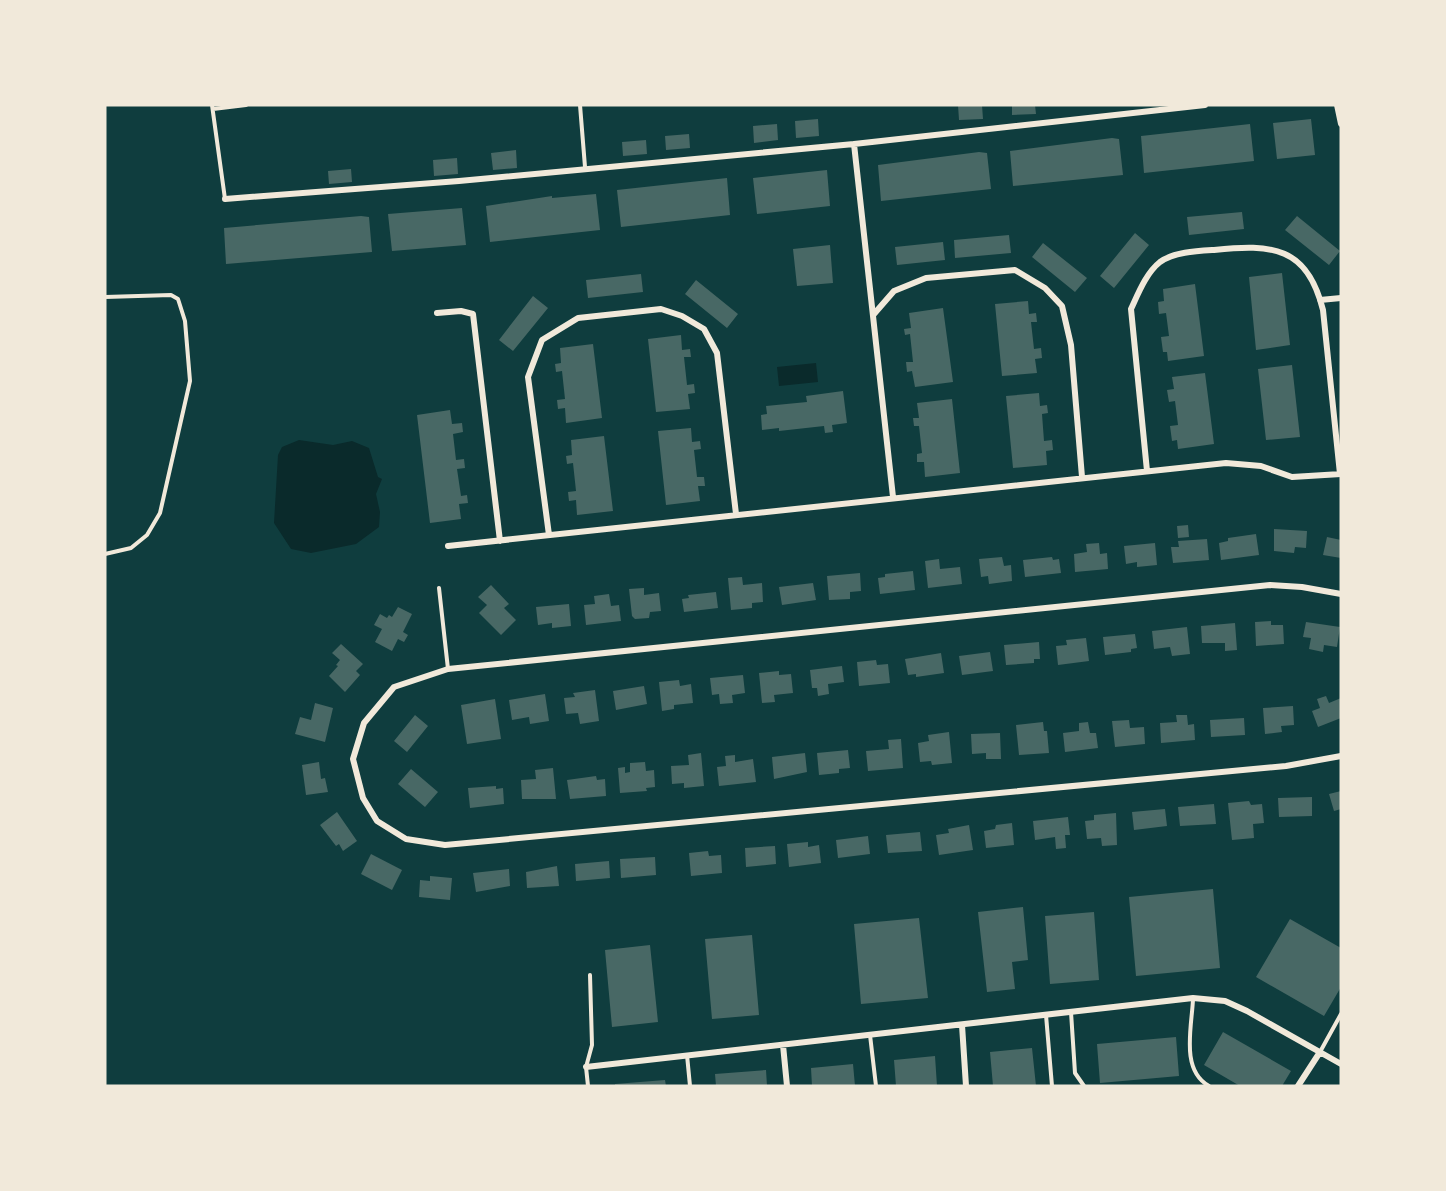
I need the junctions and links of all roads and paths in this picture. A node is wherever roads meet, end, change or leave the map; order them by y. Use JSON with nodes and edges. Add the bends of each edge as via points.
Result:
{"nodes":[{"id":1,"x":246,"y":105,"type":"edge"},
{"id":2,"x":580,"y":105,"type":"edge"},
{"id":3,"x":1129,"y":105,"type":"edge"},
{"id":4,"x":1205,"y":105,"type":"edge"},
{"id":5,"x":212,"y":107,"type":"edge"},
{"id":6,"x":1339,"y":108,"type":"edge"},
{"id":7,"x":1130,"y":113,"type":"junction"},
{"id":8,"x":1341,"y":124,"type":"edge"},
{"id":9,"x":854,"y":144,"type":"junction"},
{"id":10,"x":585,"y":167,"type":"junction"},
{"id":11,"x":225,"y":199,"type":"joint"},
{"id":12,"x":105,"y":297,"type":"edge"},
{"id":13,"x":1341,"y":298,"type":"edge"},
{"id":14,"x":1320,"y":300,"type":"junction"},
{"id":15,"x":436,"y":313,"type":"dead end"},
{"id":16,"x":874,"y":314,"type":"junction"},
{"id":17,"x":1147,"y":471,"type":"junction"},
{"id":18,"x":1340,"y":474,"type":"edge"},
{"id":19,"x":1082,"y":477,"type":"junction"},
{"id":20,"x":893,"y":497,"type":"junction"},
{"id":21,"x":736,"y":514,"type":"junction"},
{"id":22,"x":549,"y":535,"type":"junction"},
{"id":23,"x":500,"y":541,"type":"junction"},
{"id":24,"x":448,"y":546,"type":"dead end"},
{"id":25,"x":105,"y":554,"type":"edge"},
{"id":26,"x":439,"y":588,"type":"dead end"},
{"id":27,"x":1341,"y":594,"type":"edge"},
{"id":28,"x":448,"y":669,"type":"junction"},
{"id":29,"x":1341,"y":756,"type":"edge"},
{"id":30,"x":590,"y":975,"type":"dead end"},
{"id":31,"x":1193,"y":998,"type":"junction"},
{"id":32,"x":1071,"y":1012,"type":"junction"},
{"id":33,"x":1341,"y":1014,"type":"edge"},
{"id":34,"x":1046,"y":1015,"type":"junction"},
{"id":35,"x":962,"y":1025,"type":"junction"},
{"id":36,"x":870,"y":1035,"type":"junction"},
{"id":37,"x":783,"y":1046,"type":"junction"},
{"id":38,"x":1320,"y":1052,"type":"junction"},
{"id":39,"x":687,"y":1055,"type":"junction"},
{"id":40,"x":1341,"y":1064,"type":"edge"},
{"id":41,"x":586,"y":1067,"type":"junction"},
{"id":42,"x":588,"y":1086,"type":"edge"},
{"id":43,"x":690,"y":1086,"type":"edge"},
{"id":44,"x":787,"y":1086,"type":"edge"},
{"id":45,"x":876,"y":1086,"type":"edge"},
{"id":46,"x":966,"y":1086,"type":"edge"},
{"id":47,"x":1052,"y":1086,"type":"edge"},
{"id":48,"x":1084,"y":1086,"type":"edge"},
{"id":49,"x":1209,"y":1086,"type":"edge"},
{"id":50,"x":1298,"y":1086,"type":"edge"}],
"edges":[{"from":1,"to":5,"type":"lane"},
{"from":2,"to":10,"type":"lane"},
{"from":3,"to":7,"type":"lane"},
{"from":4,"to":7,"type":"street"},
{"from":5,"to":11,"type":"lane"},
{"from":6,"to":8,"type":"street"},
{"from":7,"to":9,"type":"street"},
{"from":9,"to":10,"type":"street"},
{"from":9,"to":16,"type":"street"},
{"from":10,"to":11,"type":"street"},
{"from":12,"to":25,"type":"lane","via":[[171,294],[178,299],[185,321],[190,381],[160,513],[147,535],[131,548]]},
{"from":13,"to":14,"type":"street"},
{"from":14,"to":17,"type":"street","via":[[1317,285],[1307,269],[1286,253],[1252,246],[1187,252],[1161,262],[1141,286],[1131,309]]},
{"from":14,"to":18,"type":"street"},
{"from":15,"to":23,"type":"street","via":[[473,314]]},
{"from":16,"to":19,"type":"street","via":[[894,291],[926,278],[1015,270],[1045,288],[1062,306],[1071,345]]},
{"from":16,"to":20,"type":"street"},
{"from":17,"to":18,"type":"street","via":[[1226,463],[1261,466],[1292,477]]},
{"from":17,"to":19,"type":"street"},
{"from":19,"to":20,"type":"street"},
{"from":20,"to":21,"type":"street"},
{"from":21,"to":22,"type":"street"},
{"from":21,"to":22,"type":"street","via":[[717,353],[704,329],[661,309],[578,318],[542,340],[528,377]]},
{"from":22,"to":23,"type":"street"},
{"from":23,"to":24,"type":"street"},
{"from":26,"to":28,"type":"lane"},
{"from":27,"to":28,"type":"street","via":[[1270,585]]},
{"from":28,"to":29,"type":"street","via":[[394,687],[364,723],[353,759],[363,798],[376,821],[406,838],[445,845],[1286,766]]},
{"from":30,"to":41,"type":"lane","via":[[592,1045]]},
{"from":31,"to":32,"type":"street"},
{"from":31,"to":38,"type":"street","via":[[1225,1001]]},
{"from":31,"to":49,"type":"lane","via":[[1190,1061],[1194,1072]]},
{"from":32,"to":34,"type":"street"},
{"from":32,"to":48,"type":"lane","via":[[1075,1073]]},
{"from":33,"to":38,"type":"lane"},
{"from":34,"to":35,"type":"street"},
{"from":34,"to":47,"type":"lane"},
{"from":35,"to":36,"type":"street"},
{"from":35,"to":46,"type":"street"},
{"from":36,"to":37,"type":"street"},
{"from":36,"to":45,"type":"lane"},
{"from":37,"to":39,"type":"street"},
{"from":37,"to":44,"type":"street"},
{"from":38,"to":40,"type":"street"},
{"from":38,"to":50,"type":"street"},
{"from":39,"to":41,"type":"street"},
{"from":39,"to":43,"type":"lane"},
{"from":41,"to":42,"type":"lane"}]}
